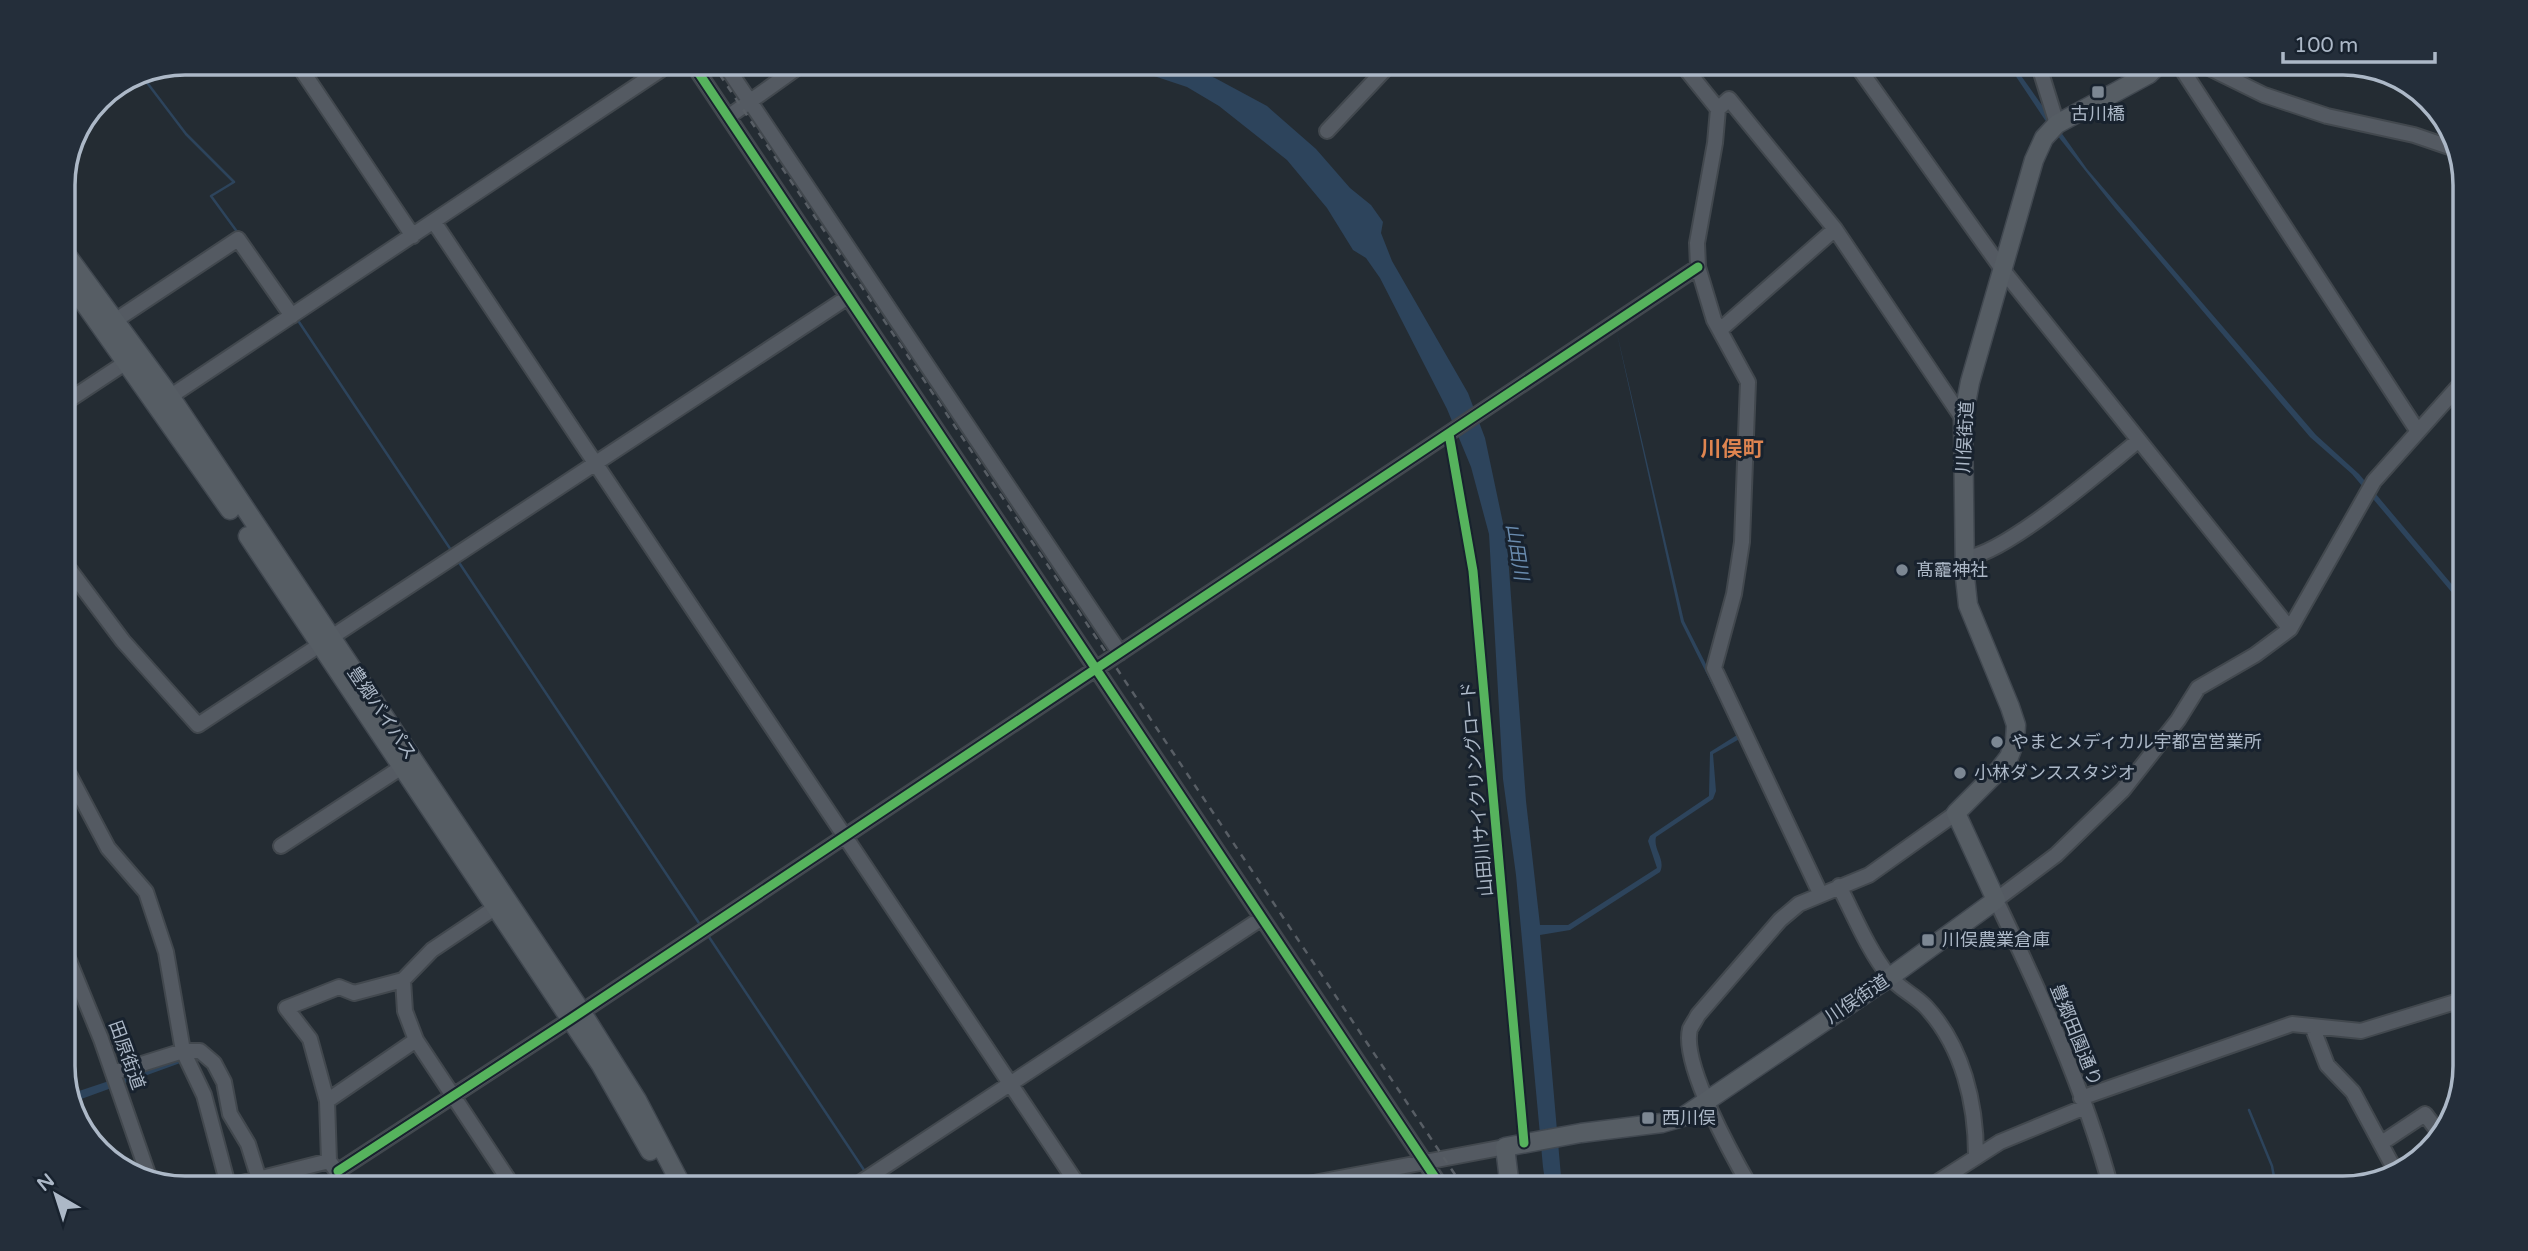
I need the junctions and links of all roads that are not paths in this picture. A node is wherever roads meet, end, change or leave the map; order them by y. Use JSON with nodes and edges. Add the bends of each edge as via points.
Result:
{"nodes":[{"id":1,"x":305,"y":75,"type":"edge"},
{"id":2,"x":653,"y":75,"type":"edge"},
{"id":3,"x":700,"y":75,"type":"edge"},
{"id":4,"x":732,"y":75,"type":"edge"},
{"id":5,"x":787,"y":75,"type":"edge"},
{"id":6,"x":1380,"y":75,"type":"edge"},
{"id":7,"x":1691,"y":75,"type":"edge"},
{"id":8,"x":1864,"y":75,"type":"edge"},
{"id":9,"x":2042,"y":75,"type":"edge"},
{"id":10,"x":2147,"y":75,"type":"edge"},
{"id":11,"x":2186,"y":75,"type":"edge"},
{"id":12,"x":2223,"y":75,"type":"edge"},
{"id":13,"x":750,"y":102,"type":"junction"},
{"id":14,"x":1718,"y":109,"type":"junction"},
{"id":15,"x":728,"y":117,"type":"junction"},
{"id":16,"x":2057,"y":124,"type":"junction"},
{"id":17,"x":1327,"y":131,"type":"dead end"},
{"id":18,"x":2445,"y":146,"type":"edge"},
{"id":19,"x":434,"y":222,"type":"junction"},
{"id":20,"x":1835,"y":229,"type":"junction"},
{"id":21,"x":413,"y":236,"type":"junction"},
{"id":22,"x":1698,"y":267,"type":"junction"},
{"id":23,"x":2002,"y":269,"type":"junction"},
{"id":24,"x":75,"y":283,"type":"edge"},
{"id":25,"x":848,"y":297,"type":"junction"},
{"id":26,"x":292,"y":316,"type":"junction"},
{"id":27,"x":109,"y":324,"type":"junction"},
{"id":28,"x":1720,"y":330,"type":"junction"},
{"id":29,"x":133,"y":358,"type":"junction"},
{"id":30,"x":2453,"y":395,"type":"edge"},
{"id":31,"x":75,"y":396,"type":"edge"},
{"id":32,"x":164,"y":400,"type":"junction"},
{"id":33,"x":1963,"y":419,"type":"junction"},
{"id":34,"x":2417,"y":430,"type":"junction"},
{"id":35,"x":2139,"y":440,"type":"junction"},
{"id":36,"x":597,"y":463,"type":"junction"},
{"id":37,"x":1964,"y":558,"type":"junction"},
{"id":38,"x":75,"y":577,"type":"edge"},
{"id":39,"x":2290,"y":629,"type":"junction"},
{"id":40,"x":326,"y":642,"type":"junction"},
{"id":41,"x":1120,"y":653,"type":"junction"},
{"id":42,"x":1096,"y":670,"type":"junction"},
{"id":43,"x":407,"y":763,"type":"junction"},
{"id":44,"x":75,"y":786,"type":"edge"},
{"id":45,"x":1956,"y":813,"type":"junction"},
{"id":46,"x":846,"y":836,"type":"junction"},
{"id":47,"x":281,"y":846,"type":"dead end"},
{"id":48,"x":1839,"y":886,"type":"junction"},
{"id":49,"x":1820,"y":893,"type":"junction"},
{"id":50,"x":1996,"y":900,"type":"junction"},
{"id":51,"x":501,"y":904,"type":"junction"},
{"id":52,"x":1262,"y":918,"type":"junction"},
{"id":53,"x":75,"y":976,"type":"edge"},
{"id":54,"x":1890,"y":978,"type":"junction"},
{"id":55,"x":403,"y":979,"type":"junction"},
{"id":56,"x":2453,"y":1003,"type":"edge"},
{"id":57,"x":576,"y":1015,"type":"junction"},
{"id":58,"x":2312,"y":1026,"type":"junction"},
{"id":59,"x":416,"y":1040,"type":"junction"},
{"id":60,"x":183,"y":1051,"type":"junction"},
{"id":61,"x":113,"y":1073,"type":"junction"},
{"id":62,"x":1010,"y":1086,"type":"junction"},
{"id":63,"x":452,"y":1095,"type":"junction"},
{"id":64,"x":1706,"y":1100,"type":"junction"},
{"id":65,"x":327,"y":1101,"type":"junction"},
{"id":66,"x":2083,"y":1102,"type":"junction"},
{"id":67,"x":2434,"y":1126,"type":"edge"},
{"id":68,"x":2383,"y":1142,"type":"junction"},
{"id":69,"x":1505,"y":1147,"type":"junction"},
{"id":70,"x":1976,"y":1156,"type":"junction"},
{"id":71,"x":1424,"y":1161,"type":"junction"},
{"id":72,"x":2392,"y":1163,"type":"edge"},
{"id":73,"x":334,"y":1166,"type":"junction"},
{"id":74,"x":146,"y":1168,"type":"edge"},
{"id":75,"x":231,"y":1176,"type":"edge"},
{"id":76,"x":258,"y":1176,"type":"edge"},
{"id":77,"x":276,"y":1176,"type":"edge"},
{"id":78,"x":341,"y":1176,"type":"edge"},
{"id":79,"x":506,"y":1176,"type":"edge"},
{"id":80,"x":663,"y":1176,"type":"edge"},
{"id":81,"x":677,"y":1176,"type":"edge"},
{"id":82,"x":871,"y":1176,"type":"edge"},
{"id":83,"x":1072,"y":1176,"type":"edge"},
{"id":84,"x":1348,"y":1176,"type":"edge"},
{"id":85,"x":1434,"y":1176,"type":"edge"},
{"id":86,"x":1509,"y":1176,"type":"edge"},
{"id":87,"x":1745,"y":1176,"type":"edge"},
{"id":88,"x":1946,"y":1176,"type":"edge"},
{"id":89,"x":2106,"y":1176,"type":"edge"}],
"edges":[{"from":1,"to":21,"type":"street"},
{"from":2,"to":19,"type":"street"},
{"from":3,"to":15,"type":"street"},
{"from":4,"to":13,"type":"street"},
{"from":5,"to":13,"type":"street"},
{"from":6,"to":17,"type":"street"},
{"from":7,"to":14,"type":"street"},
{"from":8,"to":23,"type":"street"},
{"from":9,"to":16,"type":"street"},
{"from":10,"to":16,"type":"main road","name":"川俣街道"},
{"from":11,"to":34,"type":"street"},
{"from":12,"to":18,"type":"street","via":[[2264,96]]},
{"from":13,"to":15,"type":"street"},
{"from":13,"to":41,"type":"street"},
{"from":14,"to":20,"type":"street","via":[[1729,99]]},
{"from":14,"to":22,"type":"street","via":[[1697,243]]},
{"from":15,"to":25,"type":"street"},
{"from":16,"to":23,"type":"main road","name":"川俣街道","via":[[2034,160]]},
{"from":19,"to":21,"type":"street"},
{"from":19,"to":36,"type":"street"},
{"from":20,"to":28,"type":"street"},
{"from":20,"to":33,"type":"street"},
{"from":21,"to":26,"type":"street"},
{"from":22,"to":28,"type":"street"},
{"from":22,"to":41,"type":"street"},
{"from":23,"to":33,"type":"main road","name":"川俣街道"},
{"from":23,"to":35,"type":"street"},
{"from":24,"to":27,"type":"main road","name":"豊郷バイパス"},
{"from":25,"to":36,"type":"street"},
{"from":25,"to":42,"type":"street"},
{"from":26,"to":27,"type":"street","via":[[238,239]]},
{"from":26,"to":32,"type":"street"},
{"from":27,"to":29,"type":"main road","name":"豊郷バイパス"},
{"from":28,"to":49,"type":"street","via":[[1748,382],[1742,542],[1714,668]]},
{"from":29,"to":31,"type":"street"},
{"from":29,"to":32,"type":"main road","name":"豊郷バイパス"},
{"from":30,"to":34,"type":"street"},
{"from":32,"to":40,"type":"main road","name":"豊郷バイパス"},
{"from":33,"to":37,"type":"main road","name":"川俣街道"},
{"from":34,"to":39,"type":"street","via":[[2374,481]]},
{"from":35,"to":37,"type":"street","via":[[2044,516],[2010,538]]},
{"from":35,"to":39,"type":"street"},
{"from":36,"to":40,"type":"street"},
{"from":36,"to":46,"type":"street"},
{"from":37,"to":45,"type":"main road","name":"川俣街道","via":[[1970,613],[2016,725],[2009,757]]},
{"from":38,"to":40,"type":"street","via":[[123,641],[198,725]]},
{"from":39,"to":50,"type":"street","via":[[2198,688],[2123,790],[2056,855]]},
{"from":40,"to":43,"type":"main road","name":"豊郷バイパス"},
{"from":41,"to":42,"type":"street"},
{"from":42,"to":46,"type":"street"},
{"from":42,"to":52,"type":"street"},
{"from":43,"to":47,"type":"street"},
{"from":43,"to":51,"type":"main road","name":"豊郷バイパス"},
{"from":44,"to":60,"type":"street","via":[[108,848],[146,892],[166,952]]},
{"from":45,"to":48,"type":"street","name":"川俣街道","via":[[1891,862]]},
{"from":45,"to":50,"type":"main road"},
{"from":46,"to":57,"type":"street"},
{"from":46,"to":62,"type":"street"},
{"from":48,"to":49,"type":"street","name":"川俣街道"},
{"from":48,"to":54,"type":"street"},
{"from":49,"to":64,"type":"street","name":"川俣街道","via":[[1780,920],[1694,1022],[1689,1042]]},
{"from":50,"to":54,"type":"main road","name":"川俣街道"},
{"from":50,"to":66,"type":"street","name":"豊郷田園通り"},
{"from":51,"to":55,"type":"street","via":[[432,950]]},
{"from":51,"to":57,"type":"main road","name":"豊郷バイパス"},
{"from":52,"to":62,"type":"street"},
{"from":52,"to":71,"type":"street"},
{"from":53,"to":61,"type":"street","name":"田原街道"},
{"from":54,"to":64,"type":"main road","name":"川俣街道"},
{"from":54,"to":70,"type":"street","via":[[1940,1021],[1958,1052],[1976,1124]]},
{"from":55,"to":59,"type":"street","via":[[405,1011]]},
{"from":55,"to":65,"type":"street","via":[[354,993],[339,987],[286,1008],[310,1039]]},
{"from":56,"to":58,"type":"street","via":[[2361,1031]]},
{"from":57,"to":63,"type":"street"},
{"from":57,"to":80,"type":"main road","name":"豊郷バイパス"},
{"from":57,"to":81,"type":"main road","name":"豊郷バイパス","via":[[637,1100]]},
{"from":58,"to":66,"type":"street","via":[[2292,1024]]},
{"from":58,"to":68,"type":"street","via":[[2327,1065],[2353,1092]]},
{"from":59,"to":63,"type":"street"},
{"from":59,"to":65,"type":"street"},
{"from":60,"to":61,"type":"street"},
{"from":60,"to":75,"type":"street","via":[[204,1095]]},
{"from":60,"to":76,"type":"street","via":[[200,1051],[214,1063],[224,1082],[230,1114],[248,1144]]},
{"from":61,"to":74,"type":"street","name":"田原街道"},
{"from":62,"to":82,"type":"street"},
{"from":62,"to":83,"type":"street"},
{"from":63,"to":73,"type":"street"},
{"from":63,"to":79,"type":"street"},
{"from":64,"to":69,"type":"main road","name":"川俣街道","via":[[1674,1121]]},
{"from":64,"to":87,"type":"street"},
{"from":65,"to":73,"type":"street"},
{"from":66,"to":70,"type":"street"},
{"from":66,"to":89,"type":"street","name":"豊郷田園通り"},
{"from":67,"to":68,"type":"street","via":[[2425,1114]]},
{"from":68,"to":72,"type":"street"},
{"from":69,"to":71,"type":"street"},
{"from":69,"to":86,"type":"main road"},
{"from":70,"to":88,"type":"street"},
{"from":71,"to":84,"type":"street"},
{"from":71,"to":85,"type":"street"},
{"from":73,"to":77,"type":"street"},
{"from":73,"to":78,"type":"street"}]}
